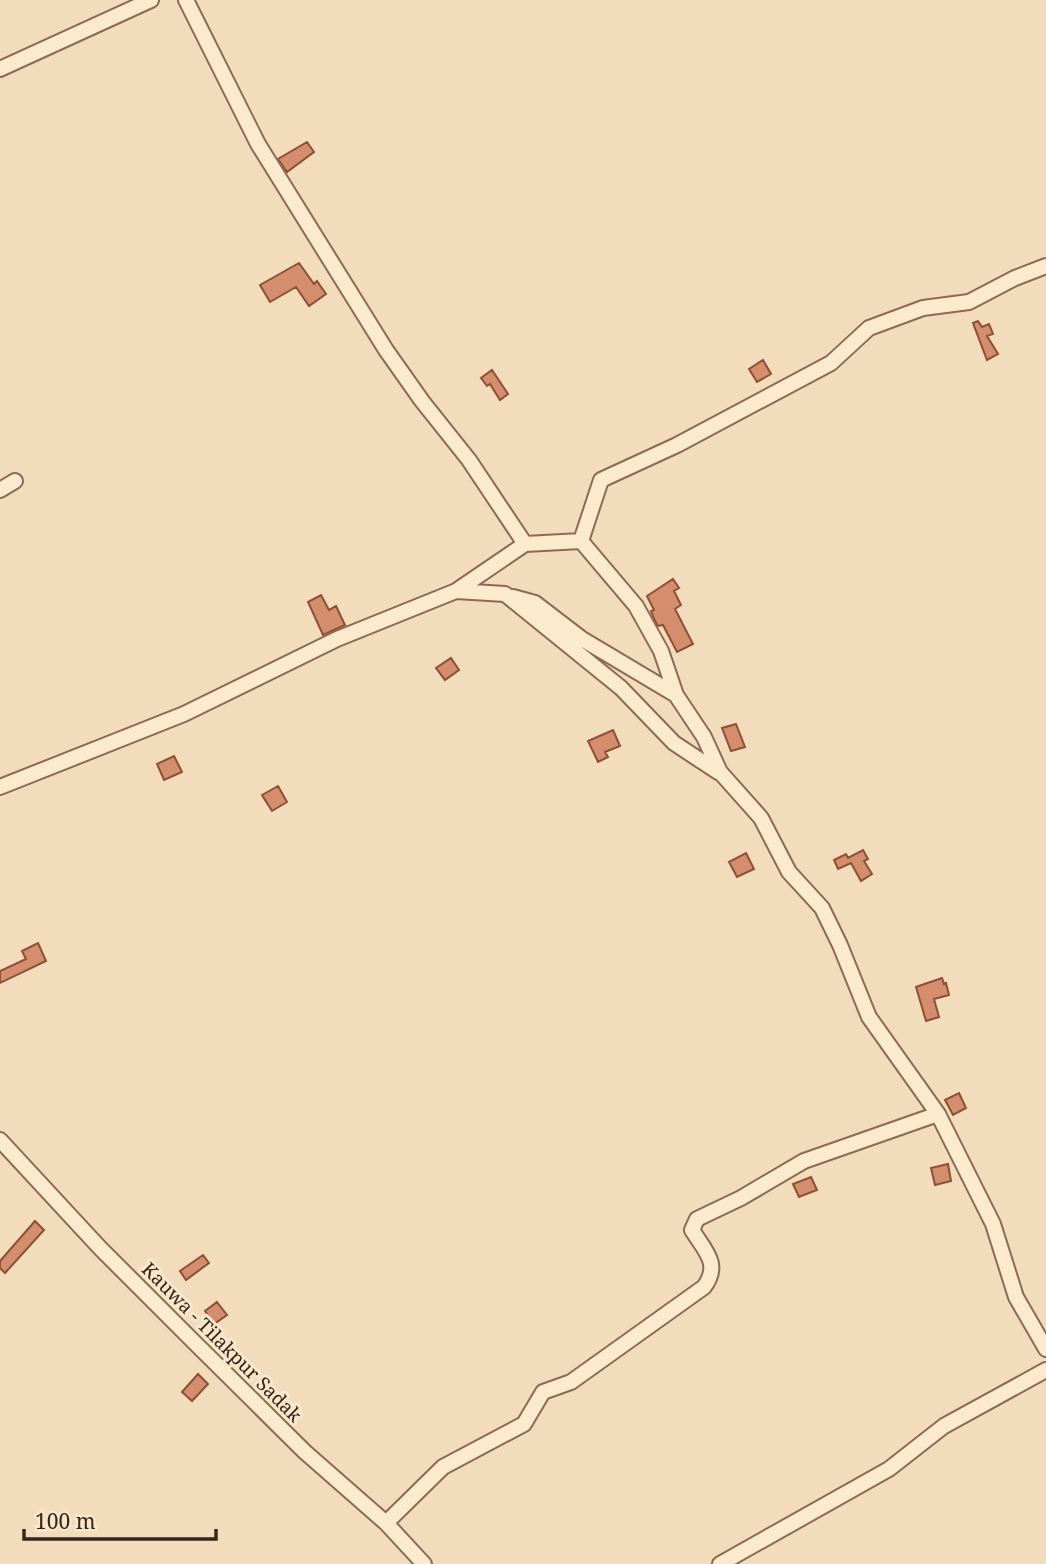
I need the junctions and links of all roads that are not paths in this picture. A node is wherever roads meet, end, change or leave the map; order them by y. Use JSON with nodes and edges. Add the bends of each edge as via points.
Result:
{"nodes":[{"id":1,"x":151,"y":0,"type":"edge"},
{"id":2,"x":186,"y":0,"type":"edge"},
{"id":3,"x":0,"y":69,"type":"edge"},
{"id":4,"x":1046,"y":266,"type":"edge"},
{"id":5,"x":15,"y":481,"type":"dead end"},
{"id":6,"x":0,"y":491,"type":"edge"},
{"id":7,"x":581,"y":541,"type":"junction"},
{"id":8,"x":525,"y":544,"type":"junction"},
{"id":9,"x":456,"y":591,"type":"junction"},
{"id":10,"x":505,"y":594,"type":"junction"},
{"id":11,"x":676,"y":695,"type":"junction"},
{"id":12,"x":720,"y":772,"type":"junction"},
{"id":13,"x":0,"y":787,"type":"edge"},
{"id":14,"x":938,"y":1114,"type":"junction"},
{"id":15,"x":0,"y":1140,"type":"edge"},
{"id":16,"x":1046,"y":1349,"type":"edge"},
{"id":17,"x":1046,"y":1370,"type":"edge"},
{"id":18,"x":386,"y":1523,"type":"junction"},
{"id":19,"x":424,"y":1564,"type":"edge"},
{"id":20,"x":720,"y":1564,"type":"edge"}],
"edges":[{"from":1,"to":3,"type":"street"},
{"from":2,"to":8,"type":"street","via":[[258,144],[386,350]]},
{"from":4,"to":7,"type":"street","via":[[969,302],[923,308],[869,328],[831,363],[601,480]]},
{"from":5,"to":6,"type":"street"},
{"from":7,"to":8,"type":"street"},
{"from":7,"to":11,"type":"street","via":[[636,606],[661,652]]},
{"from":8,"to":9,"type":"street"},
{"from":9,"to":10,"type":"street"},
{"from":9,"to":13,"type":"street","via":[[337,639],[184,714]]},
{"from":10,"to":11,"type":"street","via":[[535,603],[582,639]]},
{"from":10,"to":12,"type":"street","via":[[621,688],[674,743]]},
{"from":11,"to":12,"type":"street"},
{"from":12,"to":14,"type":"street","via":[[761,818],[789,872],[822,908],[869,1017]]},
{"from":14,"to":16,"type":"street","via":[[993,1224],[1016,1297]]},
{"from":14,"to":18,"type":"street","via":[[804,1161],[697,1219],[692,1230],[713,1264],[712,1277],[704,1287],[570,1382],[543,1392],[524,1424],[443,1467]]},
{"from":15,"to":18,"type":"street","name":"Kauwa - Tilakpur Sadak","via":[[100,1248],[304,1452]]},
{"from":17,"to":20,"type":"street","via":[[944,1426],[889,1469]]},
{"from":18,"to":19,"type":"street","name":"Kauwa - Tilakpur Sadak"}]}
